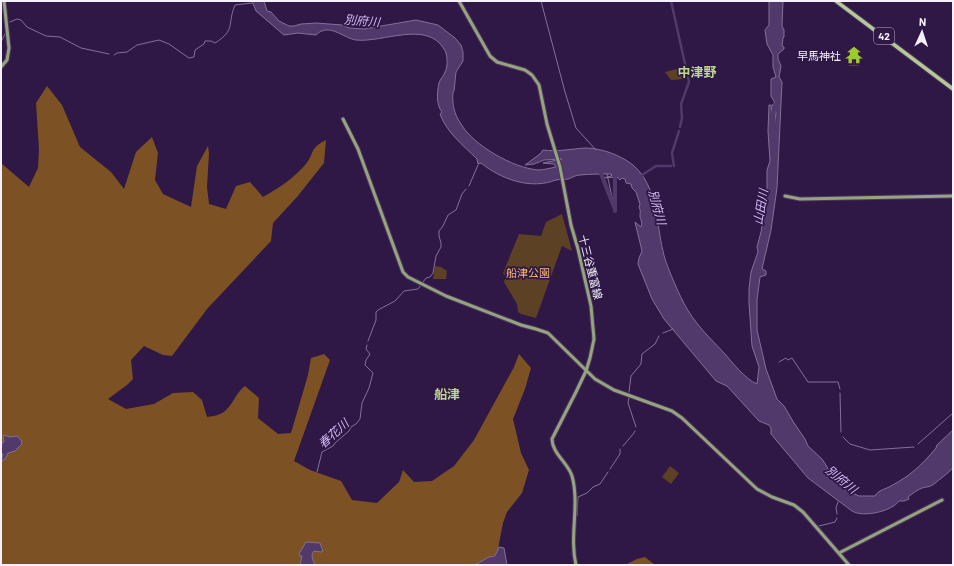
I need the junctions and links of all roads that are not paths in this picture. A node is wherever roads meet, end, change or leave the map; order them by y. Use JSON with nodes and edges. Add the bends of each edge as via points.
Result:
{"nodes":[{"id":1,"x":4,"y":1,"type":"edge"},
{"id":2,"x":458,"y":1,"type":"edge"},
{"id":3,"x":836,"y":1,"type":"edge"},
{"id":4,"x":1,"y":67,"type":"edge"},
{"id":5,"x":953,"y":89,"type":"edge"},
{"id":6,"x":344,"y":119,"type":"dead end"},
{"id":7,"x":785,"y":196,"type":"dead end"},
{"id":8,"x":953,"y":196,"type":"edge"},
{"id":9,"x":586,"y":370,"type":"junction"},
{"id":10,"x":942,"y":500,"type":"dead end"},
{"id":11,"x":839,"y":553,"type":"junction"},
{"id":12,"x":576,"y":565,"type":"edge"},
{"id":13,"x":849,"y":565,"type":"edge"}],
"edges":[{"from":1,"to":4,"type":"street","via":[[9,48],[7,60]]},
{"from":2,"to":9,"type":"street","name":"十三谷重富線","via":[[490,56],[497,62],[525,70],[537,81],[563,183],[570,226],[592,306],[594,339]]},
{"from":3,"to":5,"type":"main road","number":"42"},
{"from":6,"to":9,"type":"street","via":[[358,149],[403,272],[418,283],[446,296],[548,333]]},
{"from":7,"to":8,"type":"street","via":[[800,199]]},
{"from":9,"to":11,"type":"street","via":[[595,380],[606,386],[677,414],[757,489],[794,505],[803,512]]},
{"from":9,"to":12,"type":"street","name":"十三谷重富線","via":[[552,439],[572,476],[572,541]]},
{"from":10,"to":11,"type":"street"},
{"from":11,"to":13,"type":"street"}]}
